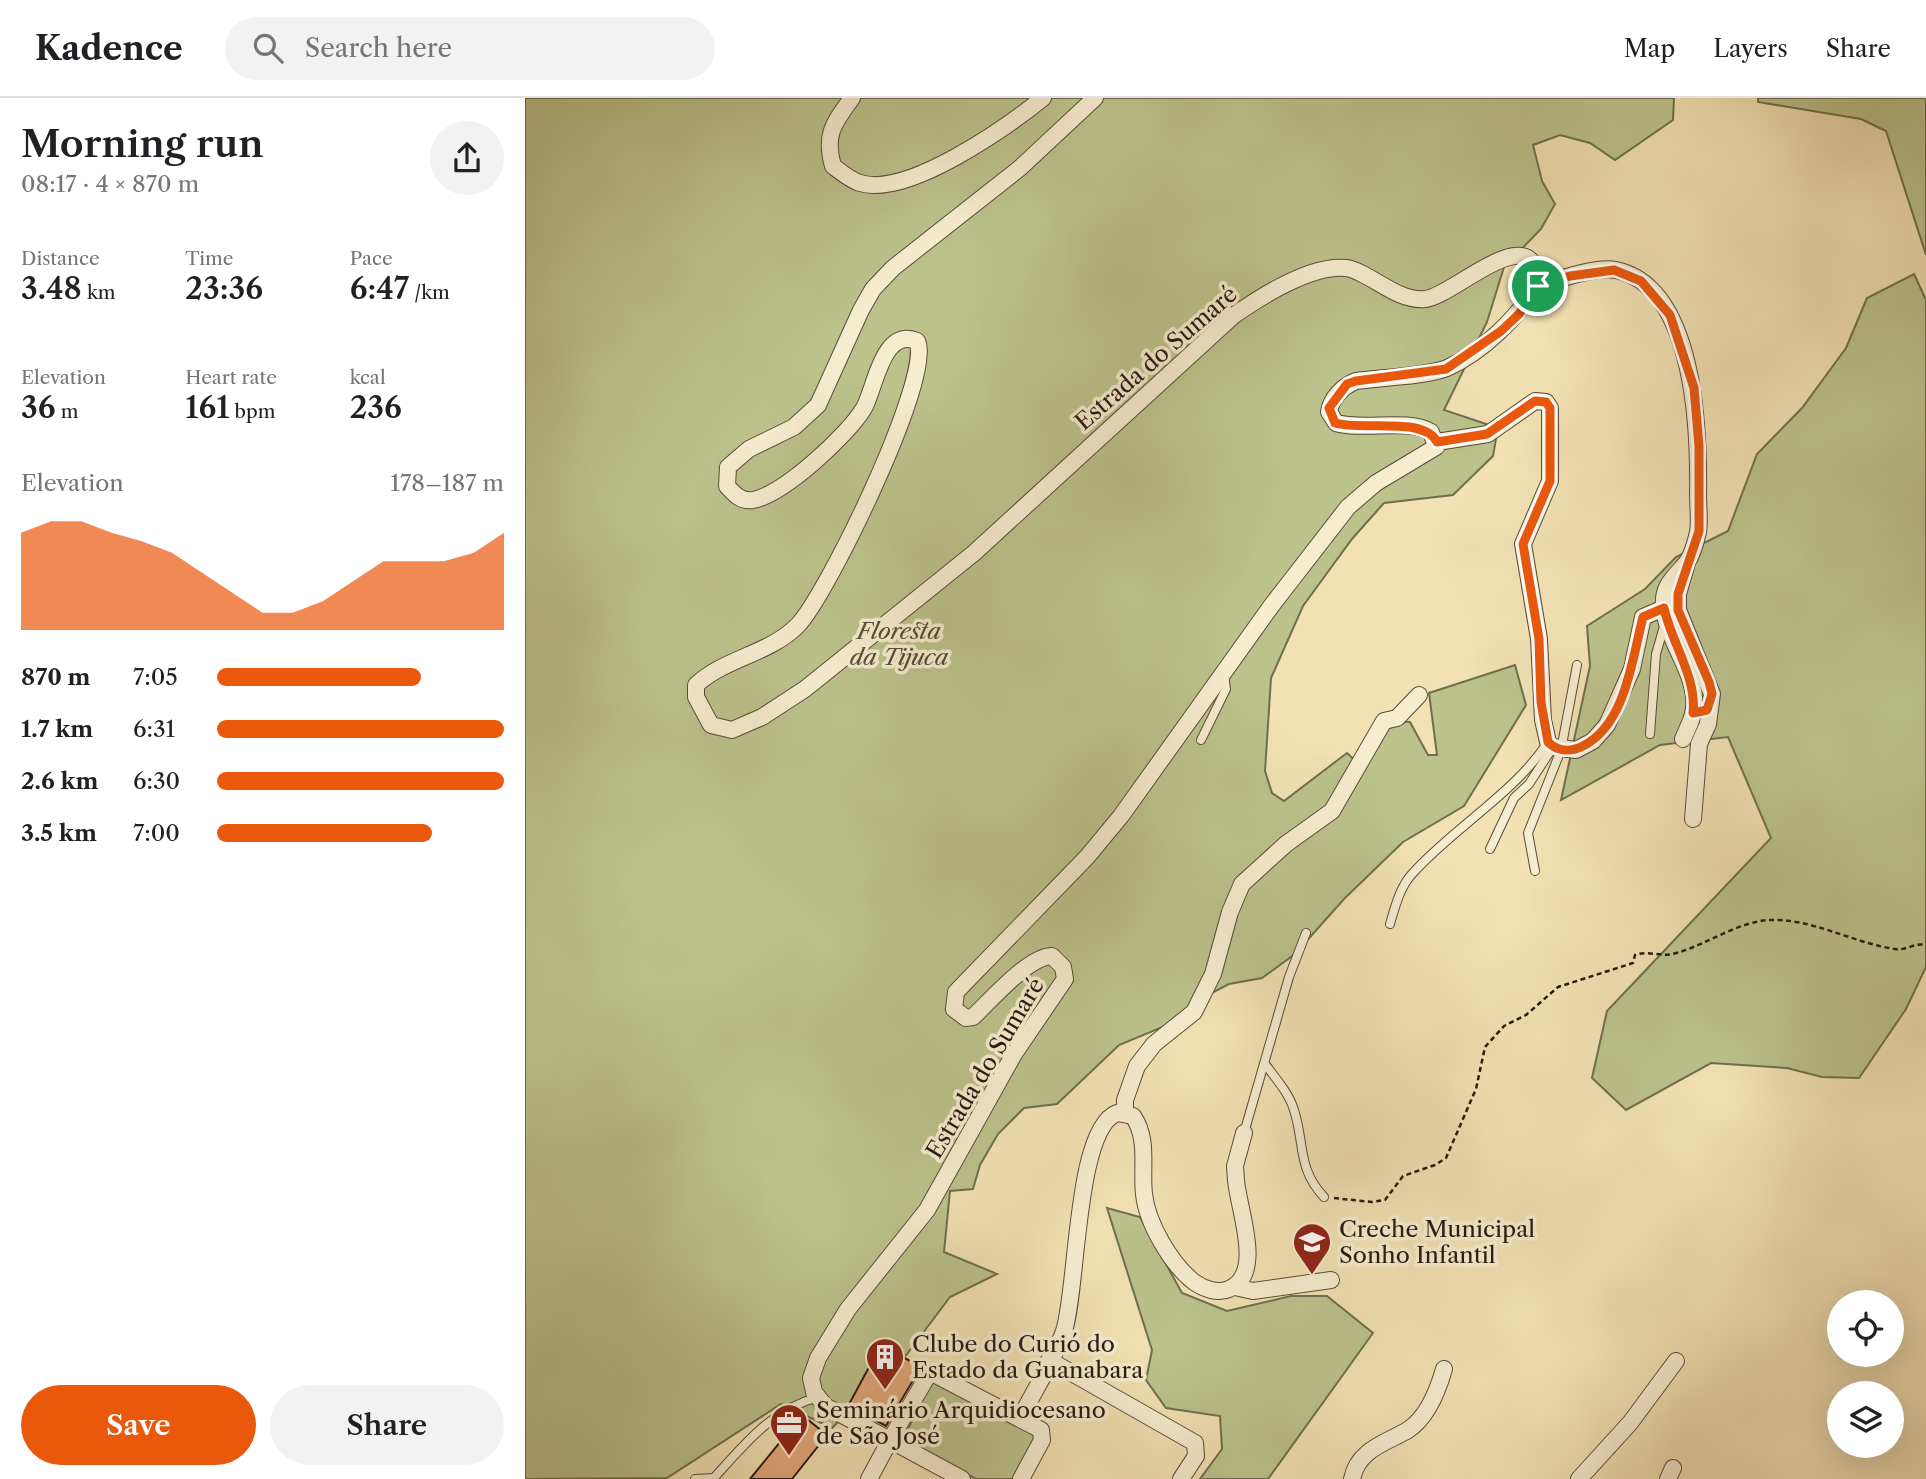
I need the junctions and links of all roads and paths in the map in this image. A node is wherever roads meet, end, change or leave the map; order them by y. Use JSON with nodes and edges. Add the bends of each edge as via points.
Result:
{"nodes":[{"id":1,"x":852,"y":98,"type":"edge"},
{"id":2,"x":1043,"y":98,"type":"edge"},
{"id":3,"x":1095,"y":98,"type":"edge"},
{"id":4,"x":1538,"y":286,"type":"junction"},
{"id":5,"x":1437,"y":442,"type":"junction"},
{"id":6,"x":1688,"y":561,"type":"junction"},
{"id":7,"x":1665,"y":614,"type":"junction"},
{"id":8,"x":1577,"y":666,"type":"dead end"},
{"id":9,"x":1224,"y":675,"type":"junction"},
{"id":10,"x":1712,"y":694,"type":"junction"},
{"id":11,"x":1419,"y":695,"type":"dead end"},
{"id":12,"x":1693,"y":713,"type":"junction"},
{"id":13,"x":1650,"y":734,"type":"dead end"},
{"id":14,"x":1683,"y":739,"type":"dead end"},
{"id":15,"x":1201,"y":740,"type":"dead end"},
{"id":16,"x":1554,"y":746,"type":"junction"},
{"id":17,"x":1693,"y":819,"type":"dead end"},
{"id":18,"x":1490,"y":849,"type":"dead end"},
{"id":19,"x":1535,"y":871,"type":"dead end"},
{"id":20,"x":1390,"y":924,"type":"dead end"},
{"id":21,"x":1306,"y":933,"type":"dead end"},
{"id":22,"x":1926,"y":944,"type":"edge"},
{"id":23,"x":1265,"y":1064,"type":"junction"},
{"id":24,"x":1125,"y":1113,"type":"junction"},
{"id":25,"x":1244,"y":1133,"type":"joint"},
{"id":26,"x":1324,"y":1197,"type":"joint"},
{"id":27,"x":1331,"y":1280,"type":"dead end"},
{"id":28,"x":1235,"y":1287,"type":"junction"},
{"id":29,"x":1049,"y":1360,"type":"junction"},
{"id":30,"x":1675,"y":1361,"type":"dead end"},
{"id":31,"x":1444,"y":1369,"type":"dead end"},
{"id":32,"x":818,"y":1397,"type":"junction"},
{"id":33,"x":1020,"y":1417,"type":"junction"},
{"id":34,"x":890,"y":1440,"type":"junction"},
{"id":35,"x":713,"y":1478,"type":"edge"},
{"id":36,"x":695,"y":1479,"type":"edge"},
{"id":37,"x":869,"y":1479,"type":"edge"},
{"id":38,"x":962,"y":1479,"type":"edge"},
{"id":39,"x":1021,"y":1479,"type":"edge"},
{"id":40,"x":1181,"y":1479,"type":"edge"},
{"id":41,"x":1352,"y":1479,"type":"edge"},
{"id":42,"x":1579,"y":1479,"type":"edge"}],
"edges":[{"from":1,"to":2,"type":"street","via":[[830,130],[829,150],[833,166],[861,184],[884,184],[940,165],[994,135]]},
{"from":3,"to":4,"type":"street","name":"Estrada do Sumaré","via":[[1020,168],[893,268],[861,310],[818,405],[794,427],[748,449],[728,467],[726,486],[736,497],[753,500],[779,488],[828,451],[864,408],[874,373],[900,339],[917,341],[922,350],[912,391],[833,572],[796,627],[696,685],[696,697],[711,725],[731,730],[806,689],[974,553],[1233,316],[1263,295],[1325,270],[1344,268],[1405,297],[1423,300],[1508,256],[1528,259],[1535,266]]},
{"from":4,"to":5,"type":"street","via":[[1501,331],[1446,369],[1356,381],[1347,384],[1329,408],[1335,423],[1417,427],[1431,432]]},
{"from":4,"to":6,"type":"street","via":[[1614,270],[1641,281],[1670,315],[1694,388],[1699,446],[1699,531]]},
{"from":5,"to":9,"type":"street","name":"Estrada do Sumaré","via":[[1433,451],[1376,483],[1348,507]]},
{"from":5,"to":16,"type":"street","via":[[1487,434],[1535,401],[1546,402],[1550,408],[1550,481],[1523,544],[1539,639],[1541,702]]},
{"from":6,"to":7,"type":"street","via":[[1665,587]]},
{"from":6,"to":10,"type":"street","via":[[1678,610]]},
{"from":7,"to":12,"type":"street","via":[[1688,674]]},
{"from":7,"to":13,"type":"lane","via":[[1656,654]]},
{"from":7,"to":16,"type":"street","via":[[1643,617],[1632,669],[1607,725],[1593,741],[1576,750]]},
{"from":8,"to":16,"type":"lane"},
{"from":9,"to":15,"type":"lane","via":[[1226,689]]},
{"from":9,"to":32,"type":"street","name":"Estrada do Sumaré","via":[[1087,857],[956,992],[954,1009],[973,1017],[1031,963],[1052,956],[1063,967],[1065,979],[1014,1054],[942,1186],[848,1309],[818,1358],[811,1378]]},
{"from":10,"to":12,"type":"street","via":[[1707,710]]},
{"from":10,"to":17,"type":"street","via":[[1708,724],[1699,744]]},
{"from":11,"to":24,"type":"street","via":[[1397,718],[1384,721],[1332,811],[1242,884],[1213,974],[1194,1012],[1154,1044],[1137,1066]]},
{"from":12,"to":14,"type":"street"},
{"from":16,"to":18,"type":"lane","via":[[1514,798]]},
{"from":16,"to":19,"type":"lane","via":[[1528,832]]},
{"from":16,"to":20,"type":"lane","via":[[1411,875]]},
{"from":21,"to":23,"type":"lane"},
{"from":22,"to":26,"type":"path","via":[[1899,950],[1797,923],[1768,920],[1720,933],[1670,955],[1643,952],[1635,955],[1633,964],[1558,987],[1526,1015],[1504,1026],[1485,1046],[1476,1090],[1446,1158],[1403,1176],[1385,1200]]},
{"from":23,"to":25,"type":"lane"},
{"from":23,"to":26,"type":"lane","via":[[1291,1102],[1303,1164]]},
{"from":24,"to":28,"type":"street","via":[[1139,1124],[1145,1199],[1170,1253],[1198,1285],[1224,1292]]},
{"from":24,"to":29,"type":"street","via":[[1110,1115],[1096,1134],[1074,1251],[1068,1312]]},
{"from":25,"to":28,"type":"street","via":[[1235,1166],[1249,1265]]},
{"from":27,"to":28,"type":"street","via":[[1253,1291]]},
{"from":29,"to":33,"type":"street"},
{"from":29,"to":40,"type":"street","via":[[1195,1443],[1196,1455]]},
{"from":30,"to":42,"type":"street","via":[[1630,1423]]},
{"from":31,"to":41,"type":"street","via":[[1427,1410],[1409,1429],[1375,1446]]},
{"from":32,"to":34,"type":"street","via":[[825,1406]]},
{"from":32,"to":35,"type":"lane","via":[[784,1409]]},
{"from":33,"to":34,"type":"street","via":[[930,1372]]},
{"from":33,"to":39,"type":"street","via":[[1042,1434]]},
{"from":34,"to":37,"type":"street"},
{"from":34,"to":38,"type":"street"},
{"from":35,"to":36,"type":"lane"}]}
